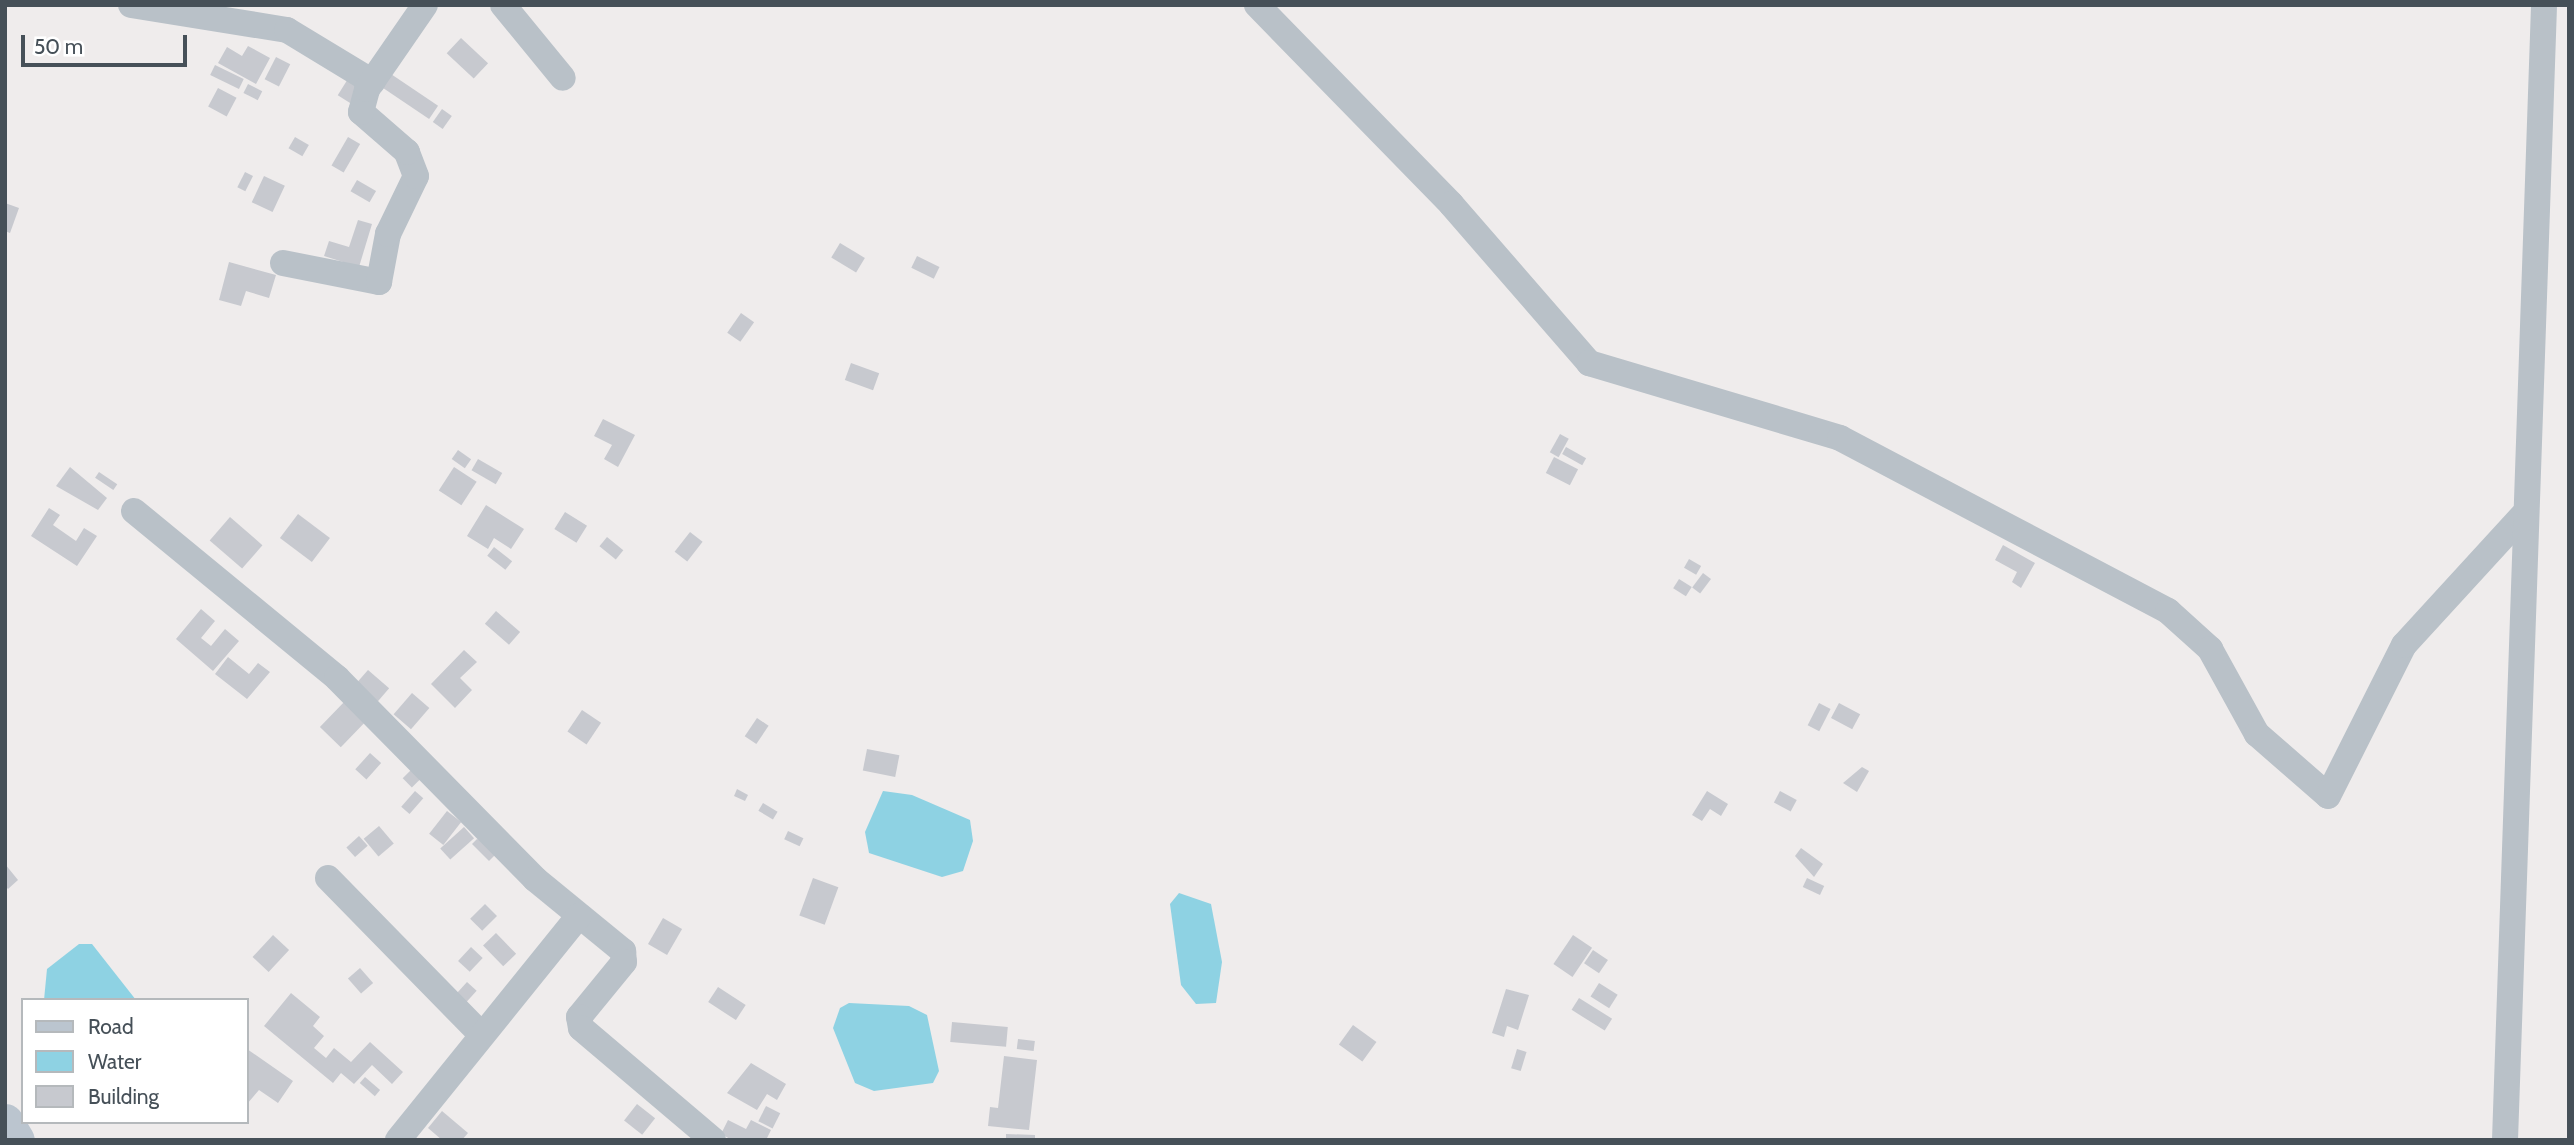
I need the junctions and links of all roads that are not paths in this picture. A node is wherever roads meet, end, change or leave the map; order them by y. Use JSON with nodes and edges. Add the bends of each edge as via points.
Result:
{"nodes":[{"id":1,"x":131,"y":5,"type":"edge"},
{"id":2,"x":425,"y":5,"type":"edge"},
{"id":3,"x":503,"y":5,"type":"edge"},
{"id":4,"x":1257,"y":5,"type":"edge"},
{"id":5,"x":2544,"y":5,"type":"edge"},
{"id":6,"x":562,"y":78,"type":"dead end"},
{"id":7,"x":373,"y":82,"type":"junction"},
{"id":8,"x":283,"y":263,"type":"dead end"},
{"id":9,"x":134,"y":511,"type":"dead end"},
{"id":10,"x":2523,"y":515,"type":"junction"},
{"id":11,"x":328,"y":878,"type":"dead end"},
{"id":12,"x":579,"y":916,"type":"junction"},
{"id":13,"x":481,"y":1034,"type":"junction"},
{"id":14,"x":5,"y":1122,"type":"edge"},
{"id":15,"x":16,"y":1140,"type":"edge"},
{"id":16,"x":398,"y":1140,"type":"edge"},
{"id":17,"x":713,"y":1140,"type":"edge"},
{"id":18,"x":2505,"y":1140,"type":"edge"}],
"edges":[{"from":1,"to":7,"type":"street","via":[[287,30]]},
{"from":2,"to":7,"type":"street"},
{"from":3,"to":6,"type":"street"},
{"from":4,"to":10,"type":"street","via":[[1451,204],[1589,363],[1840,438],[2168,611],[2210,649],[2257,734],[2328,796],[2404,645]]},
{"from":5,"to":10,"type":"street"},
{"from":7,"to":8,"type":"street","via":[[360,112],[407,152],[416,177],[388,234],[379,282]]},
{"from":9,"to":12,"type":"street","via":[[337,678]]},
{"from":10,"to":18,"type":"street"},
{"from":11,"to":13,"type":"street"},
{"from":12,"to":13,"type":"street"},
{"from":12,"to":17,"type":"street","via":[[623,951],[624,962],[579,1017],[580,1028]]},
{"from":13,"to":16,"type":"street"},
{"from":14,"to":15,"type":"main road"}]}
